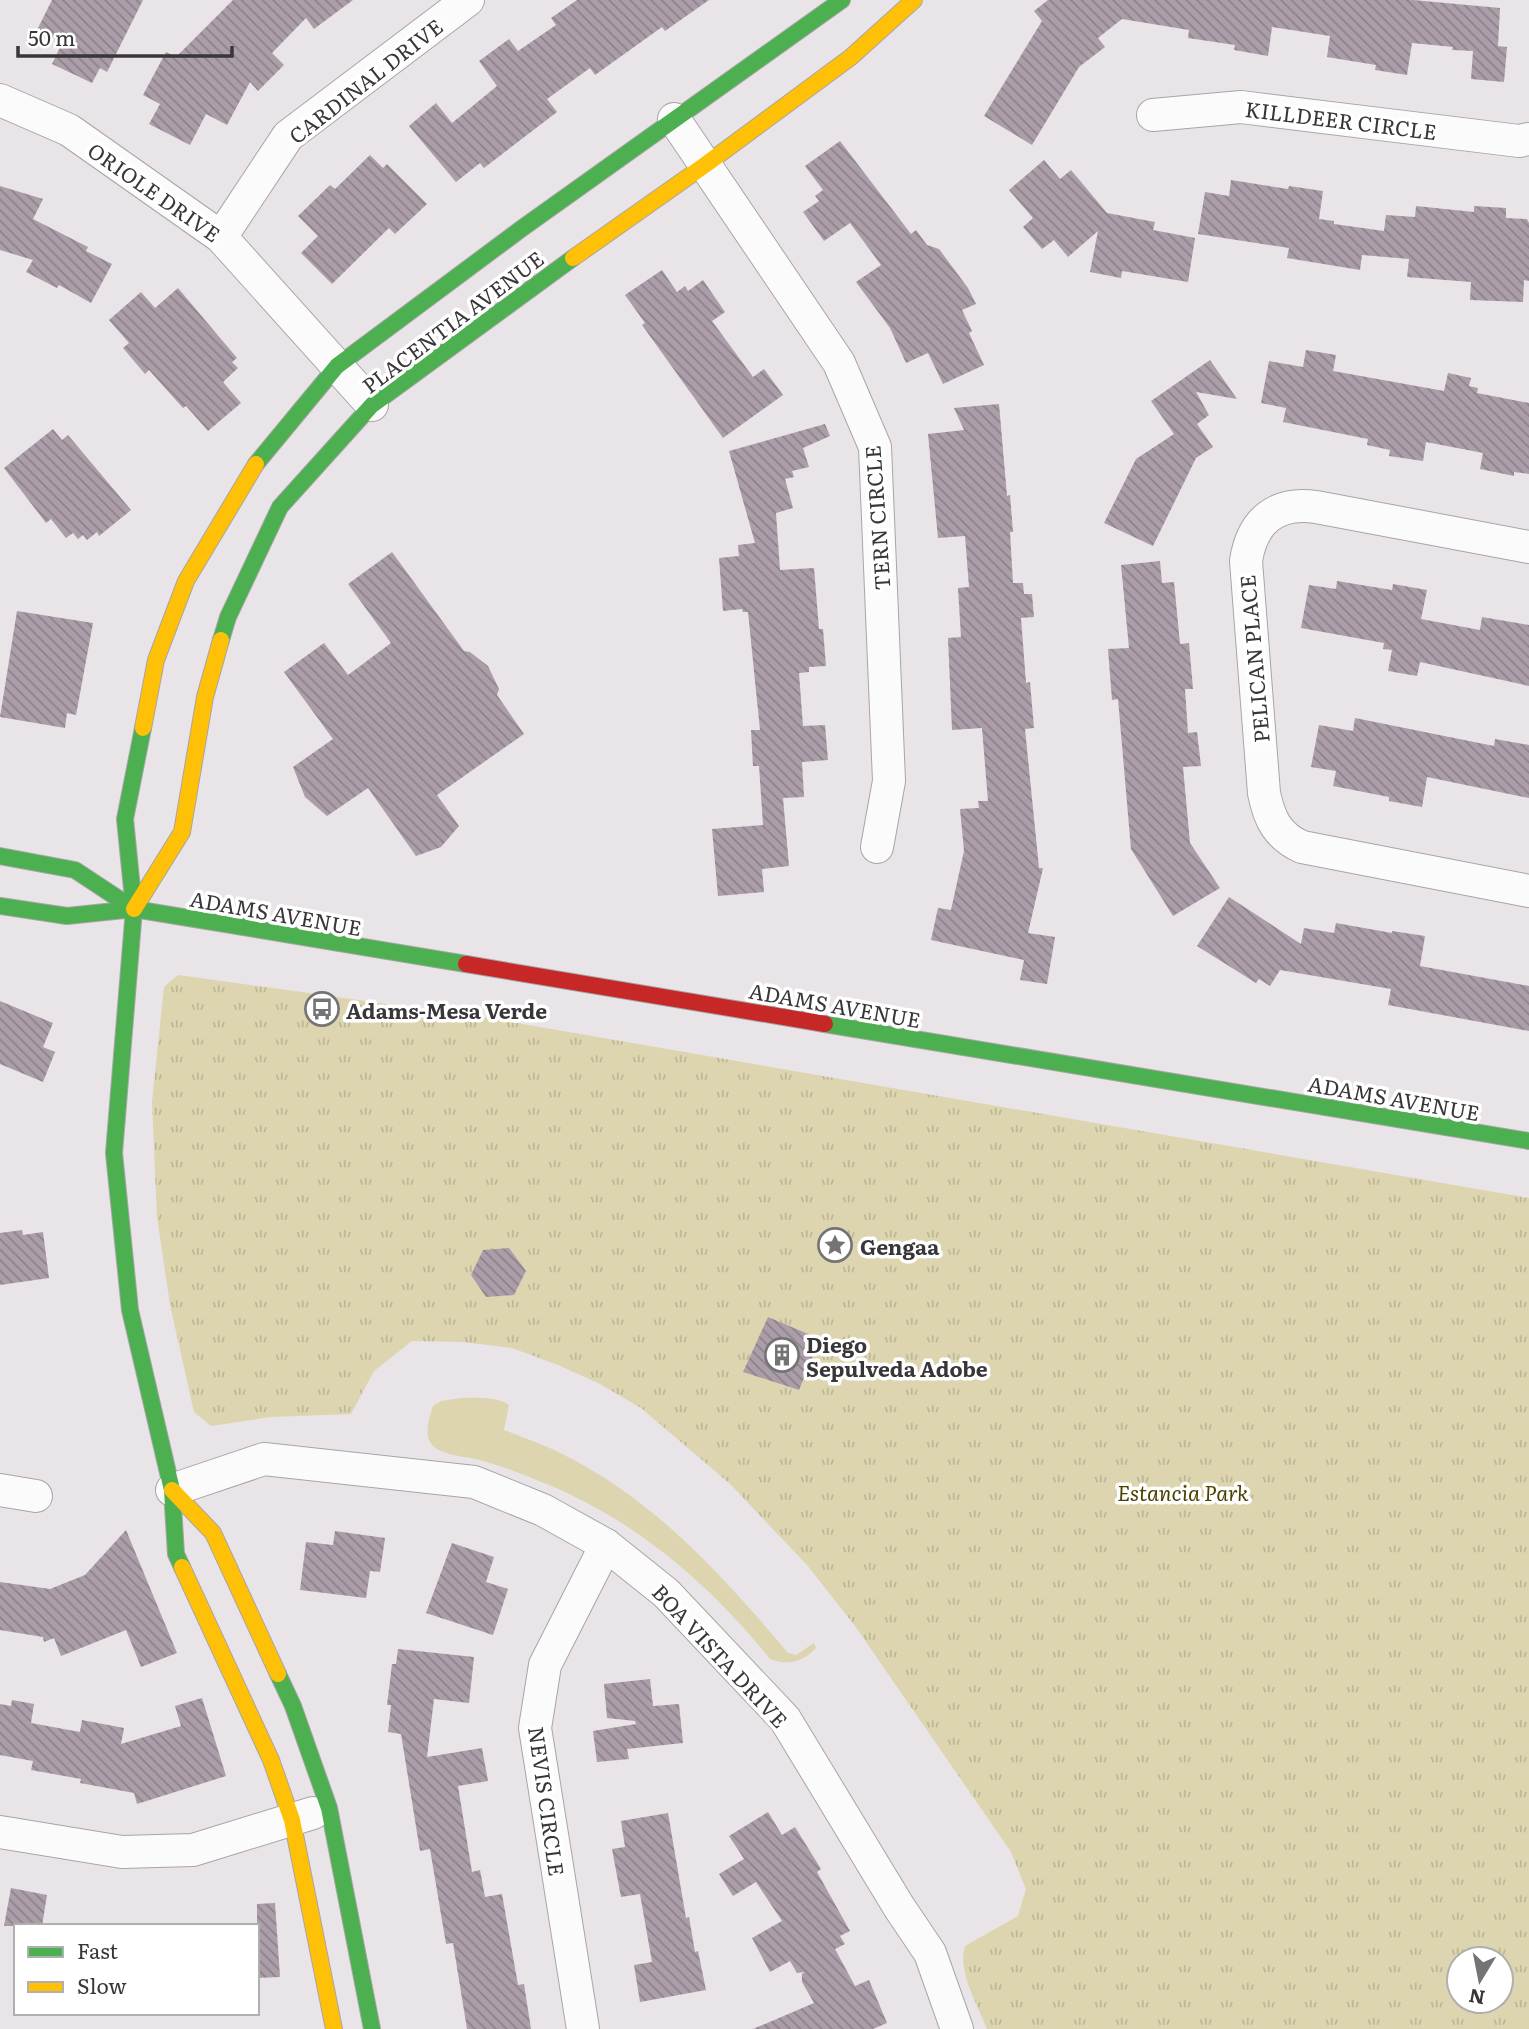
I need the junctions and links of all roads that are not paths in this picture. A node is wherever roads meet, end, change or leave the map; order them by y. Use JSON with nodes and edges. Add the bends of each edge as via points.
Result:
{"nodes":[{"id":1,"x":468,"y":0,"type":"edge"},
{"id":2,"x":842,"y":0,"type":"edge"},
{"id":3,"x":914,"y":0,"type":"edge"},
{"id":4,"x":0,"y":100,"type":"edge"},
{"id":5,"x":1153,"y":116,"type":"dead end"},
{"id":6,"x":674,"y":119,"type":"junction"},
{"id":7,"x":1529,"y":139,"type":"edge"},
{"id":8,"x":705,"y":165,"type":"junction"},
{"id":9,"x":221,"y":237,"type":"junction"},
{"id":10,"x":337,"y":366,"type":"junction"},
{"id":11,"x":372,"y":405,"type":"junction"},
{"id":12,"x":1529,"y":547,"type":"edge"},
{"id":13,"x":877,"y":847,"type":"dead end"},
{"id":14,"x":0,"y":856,"type":"edge"},
{"id":15,"x":1529,"y":891,"type":"edge"},
{"id":16,"x":0,"y":906,"type":"edge"},
{"id":17,"x":134,"y":909,"type":"junction"},
{"id":18,"x":1529,"y":1141,"type":"edge"},
{"id":19,"x":0,"y":1490,"type":"edge"},
{"id":20,"x":172,"y":1490,"type":"junction"},
{"id":21,"x":36,"y":1496,"type":"dead end"},
{"id":22,"x":606,"y":1545,"type":"junction"},
{"id":23,"x":329,"y":1808,"type":"junction"},
{"id":24,"x":292,"y":1820,"type":"junction"},
{"id":25,"x":0,"y":1832,"type":"edge"},
{"id":26,"x":334,"y":2029,"type":"edge"},
{"id":27,"x":372,"y":2029,"type":"edge"},
{"id":28,"x":583,"y":2029,"type":"edge"},
{"id":29,"x":957,"y":2029,"type":"edge"}],
"edges":[{"from":1,"to":9,"type":"street","name":"CARDINAL DRIVE","via":[[288,136]]},
{"from":2,"to":6,"type":"main road","name":"PLACENTIA AVENUE"},
{"from":3,"to":8,"type":"main road","name":"PLACENTIA AVENUE","via":[[851,57]]},
{"from":4,"to":9,"type":"street","name":"ORIOLE DRIVE","via":[[69,130]]},
{"from":5,"to":7,"type":"street","name":"KILLDEER CIRCLE","via":[[1241,107]]},
{"from":6,"to":8,"type":"street","name":"TERN CIRCLE"},
{"from":6,"to":10,"type":"main road","name":"PLACENTIA AVENUE"},
{"from":8,"to":11,"type":"main road","name":"PLACENTIA AVENUE"},
{"from":8,"to":13,"type":"street","name":"TERN CIRCLE","via":[[839,363],[875,447],[889,781]]},
{"from":9,"to":10,"type":"street","name":"ORIOLE DRIVE"},
{"from":10,"to":11,"type":"street","name":"ORIOLE DRIVE"},
{"from":10,"to":17,"type":"main road","name":"PLACENTIA AVENUE","via":[[250,471],[186,581],[156,660],[125,819]]},
{"from":11,"to":17,"type":"main road","name":"PLACENTIA AVENUE","via":[[280,507],[228,617],[205,697],[182,832]]},
{"from":12,"to":15,"type":"street","name":"PELICAN PLACE","via":[[1294,505],[1261,524],[1249,546],[1246,570],[1264,793],[1269,816],[1280,832],[1294,844]]},
{"from":14,"to":17,"type":"main road","name":"ADAMS AVENUE","via":[[75,870]]},
{"from":16,"to":17,"type":"main road","name":"ADAMS AVENUE","via":[[67,916]]},
{"from":17,"to":18,"type":"main road","name":"ADAMS AVENUE"},
{"from":17,"to":20,"type":"main road","via":[[114,1153],[130,1310]]},
{"from":19,"to":21,"type":"street"},
{"from":20,"to":22,"type":"street","name":"BOA VISTA DRIVE","via":[[264,1459],[474,1482],[543,1510]]},
{"from":20,"to":23,"type":"main road","via":[[213,1533],[293,1706]]},
{"from":20,"to":24,"type":"main road","via":[[176,1554],[271,1760]]},
{"from":22,"to":28,"type":"street","name":"NEVIS CIRCLE","via":[[545,1665],[535,1728]]},
{"from":22,"to":29,"type":"street","name":"BOA VISTA DRIVE","via":[[666,1593],[785,1719],[930,1953]]},
{"from":23,"to":24,"type":"street"},
{"from":23,"to":27,"type":"main road"},
{"from":24,"to":25,"type":"street","via":[[193,1850],[122,1852]]},
{"from":24,"to":26,"type":"main road"}]}
